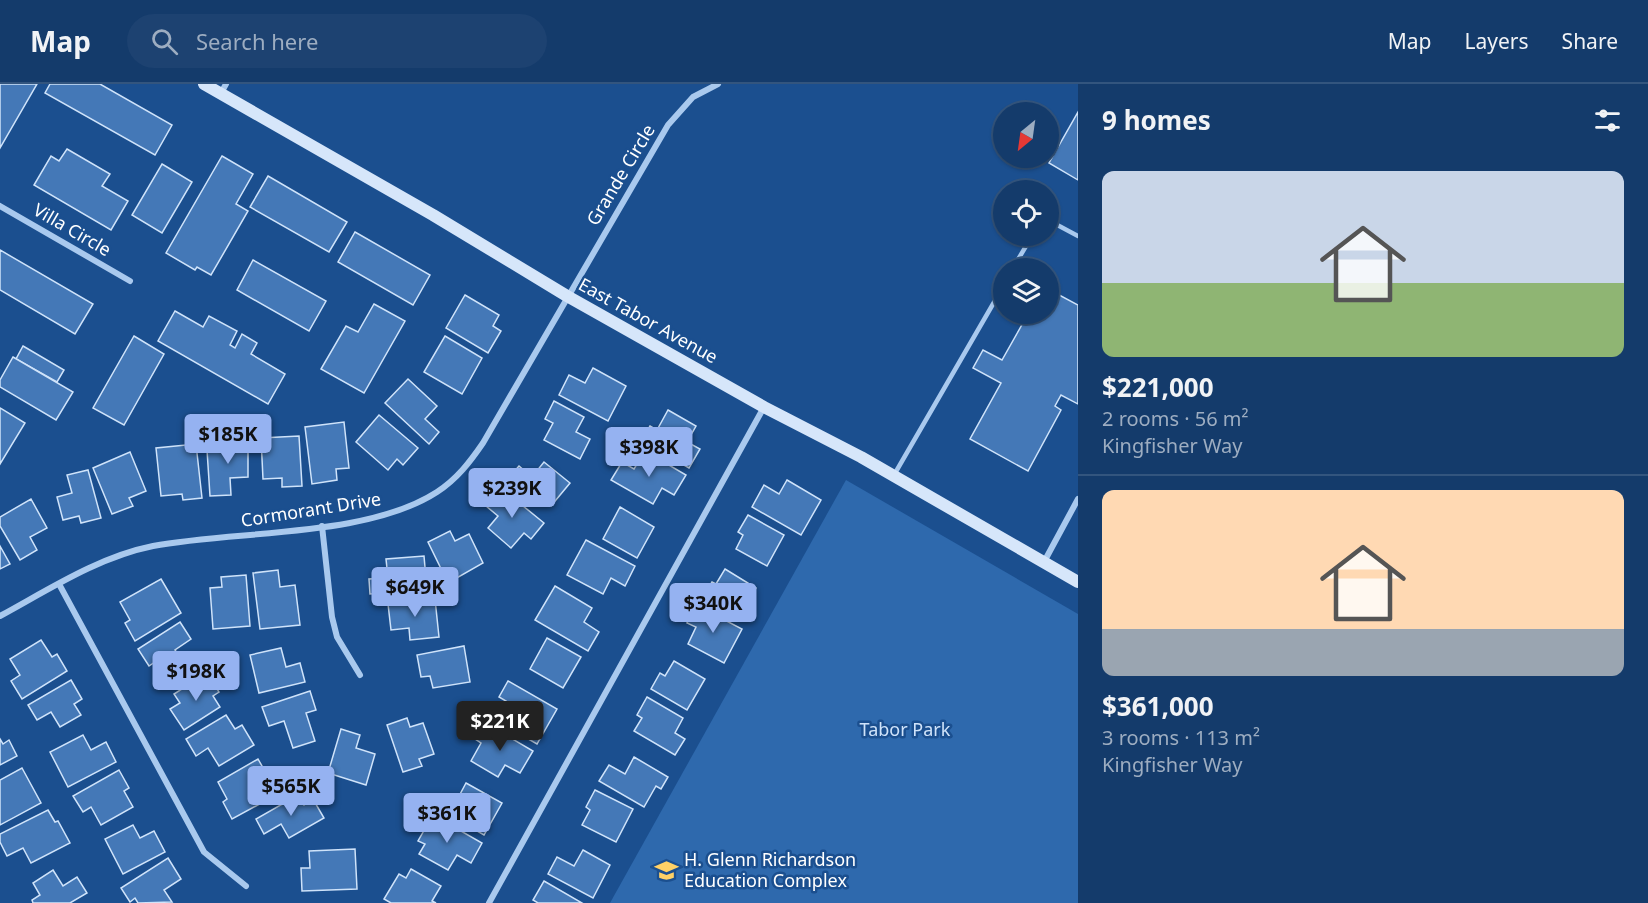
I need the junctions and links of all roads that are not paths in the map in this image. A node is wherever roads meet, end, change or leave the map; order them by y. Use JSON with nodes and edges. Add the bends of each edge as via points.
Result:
{"nodes":[{"id":1,"x":204,"y":84,"type":"edge"},
{"id":2,"x":718,"y":84,"type":"edge"},
{"id":3,"x":223,"y":88,"type":"edge"},
{"id":4,"x":0,"y":206,"type":"edge"},
{"id":5,"x":1059,"y":226,"type":"edge"},
{"id":6,"x":1078,"y":236,"type":"edge"},
{"id":7,"x":130,"y":280,"type":"dead end"},
{"id":8,"x":567,"y":296,"type":"junction"},
{"id":9,"x":993,"y":304,"type":"edge"},
{"id":10,"x":764,"y":408,"type":"junction"},
{"id":11,"x":894,"y":476,"type":"junction"},
{"id":12,"x":1078,"y":499,"type":"edge"},
{"id":13,"x":322,"y":526,"type":"junction"},
{"id":14,"x":1044,"y":563,"type":"junction"},
{"id":15,"x":1078,"y":582,"type":"edge"},
{"id":16,"x":59,"y":584,"type":"junction"},
{"id":17,"x":0,"y":616,"type":"edge"},
{"id":18,"x":360,"y":675,"type":"dead end"},
{"id":19,"x":246,"y":886,"type":"dead end"},
{"id":20,"x":489,"y":903,"type":"edge"}],
"edges":[{"from":1,"to":3,"type":"main road","name":"East Tabor Avenue"},
{"from":2,"to":8,"type":"street","name":"Grande Circle","via":[[693,97],[668,125]]},
{"from":3,"to":8,"type":"main road","name":"East Tabor Avenue"},
{"from":4,"to":7,"type":"street","name":"Villa Circle"},
{"from":5,"to":6,"type":"lane"},
{"from":8,"to":10,"type":"main road","name":"East Tabor Avenue"},
{"from":8,"to":13,"type":"street","name":"Cormorant Drive","via":[[464,470],[437,492],[398,512]]},
{"from":9,"to":11,"type":"lane"},
{"from":10,"to":11,"type":"main road","name":"East Tabor Avenue"},
{"from":10,"to":20,"type":"street"},
{"from":11,"to":14,"type":"main road","name":"East Tabor Avenue"},
{"from":12,"to":14,"type":"street"},
{"from":13,"to":16,"type":"street","name":"Cormorant Drive","via":[[153,546],[117,556]]},
{"from":13,"to":18,"type":"street","via":[[332,616],[338,637]]},
{"from":14,"to":15,"type":"main road","name":"East Tabor Avenue"},
{"from":16,"to":17,"type":"street","name":"Cormorant Drive"},
{"from":16,"to":19,"type":"street","via":[[204,852]]}]}
